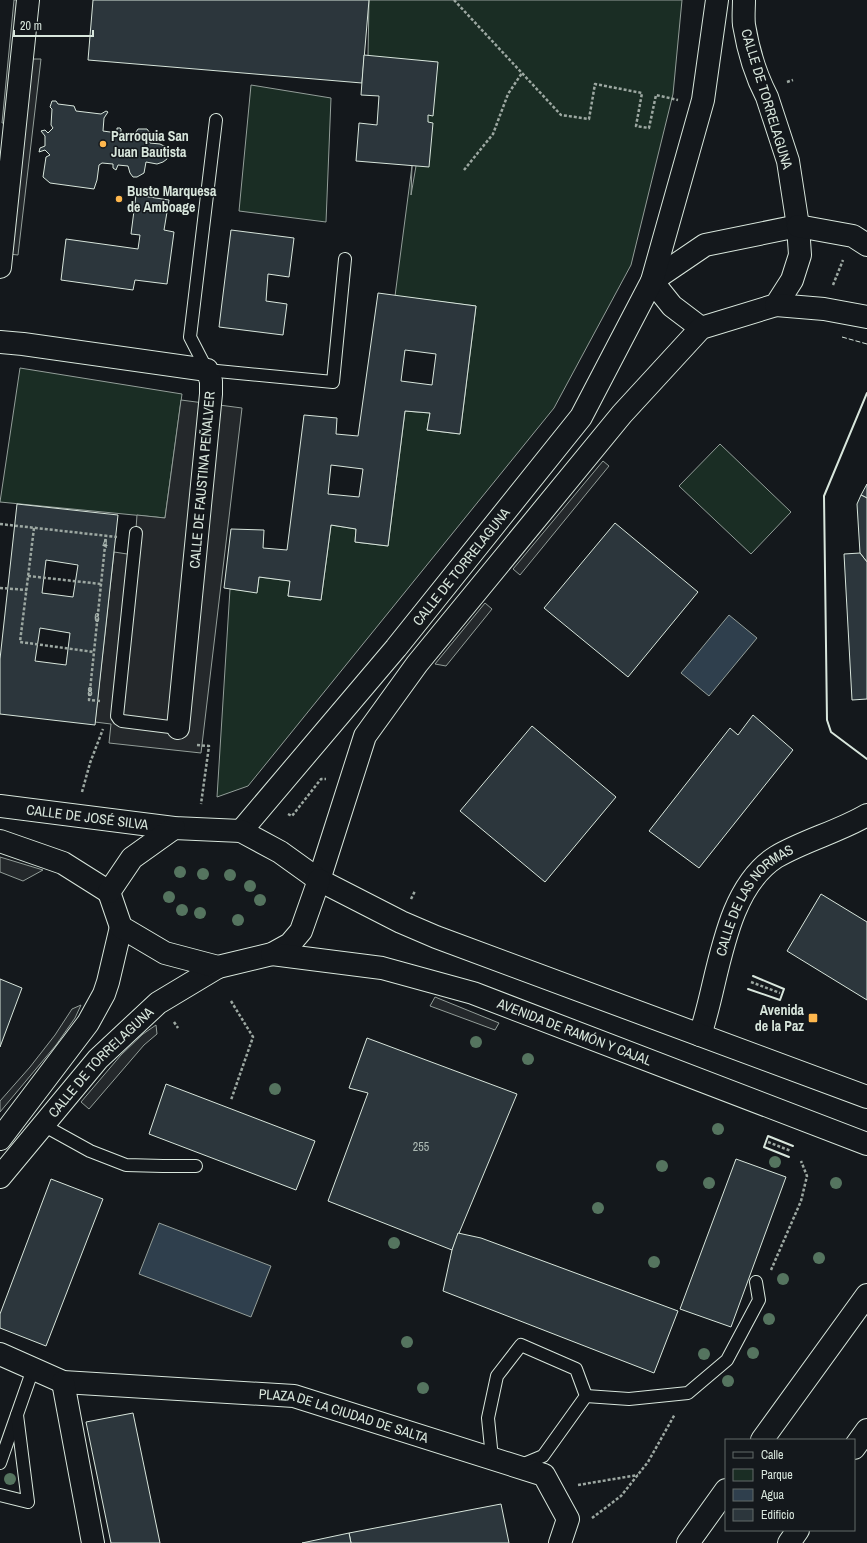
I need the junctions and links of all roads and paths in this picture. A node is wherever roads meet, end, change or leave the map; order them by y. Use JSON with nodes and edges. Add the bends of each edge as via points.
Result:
{"nodes":[{"id":1,"x":28,"y":0,"type":"edge"},
{"id":2,"x":454,"y":0,"type":"edge"},
{"id":3,"x":717,"y":0,"type":"edge"},
{"id":4,"x":744,"y":0,"type":"edge"},
{"id":5,"x":522,"y":73,"type":"junction"},
{"id":6,"x":703,"y":100,"type":"junction"},
{"id":7,"x":216,"y":120,"type":"dead end"},
{"id":8,"x":464,"y":170,"type":"dead end"},
{"id":9,"x":798,"y":226,"type":"junction"},
{"id":10,"x":860,"y":240,"type":"edge"},
{"id":11,"x":345,"y":259,"type":"dead end"},
{"id":12,"x":0,"y":267,"type":"edge"},
{"id":13,"x":652,"y":281,"type":"junction"},
{"id":14,"x":776,"y":305,"type":"junction"},
{"id":15,"x":824,"y":309,"type":"junction"},
{"id":16,"x":867,"y":316,"type":"edge"},
{"id":17,"x":701,"y":328,"type":"junction"},
{"id":18,"x":0,"y":342,"type":"edge"},
{"id":19,"x":207,"y":370,"type":"junction"},
{"id":20,"x":0,"y":524,"type":"edge"},
{"id":21,"x":34,"y":528,"type":"junction"},
{"id":22,"x":136,"y":533,"type":"dead end"},
{"id":23,"x":106,"y":536,"type":"junction"},
{"id":24,"x":116,"y":537,"type":"dead end"},
{"id":25,"x":28,"y":576,"type":"junction"},
{"id":26,"x":101,"y":584,"type":"junction"},
{"id":27,"x":0,"y":588,"type":"edge"},
{"id":28,"x":27,"y":590,"type":"junction"},
{"id":29,"x":94,"y":652,"type":"junction"},
{"id":30,"x":97,"y":701,"type":"dead end"},
{"id":31,"x":178,"y":728,"type":"joint"},
{"id":32,"x":209,"y":746,"type":"dead end"},
{"id":33,"x":350,"y":782,"type":"junction"},
{"id":34,"x":265,"y":800,"type":"junction"},
{"id":35,"x":0,"y":806,"type":"edge"},
{"id":36,"x":200,"y":808,"type":"dead end"},
{"id":37,"x":867,"y":815,"type":"edge"},
{"id":38,"x":174,"y":828,"type":"junction"},
{"id":39,"x":241,"y":831,"type":"junction"},
{"id":40,"x":0,"y":841,"type":"edge"},
{"id":41,"x":319,"y":880,"type":"junction"},
{"id":42,"x":108,"y":892,"type":"junction"},
{"id":43,"x":121,"y":927,"type":"junction"},
{"id":44,"x":272,"y":954,"type":"junction"},
{"id":45,"x":218,"y":967,"type":"junction"},
{"id":46,"x":751,"y":982,"type":"dead end"},
{"id":47,"x":780,"y":993,"type":"dead end"},
{"id":48,"x":231,"y":1001,"type":"dead end"},
{"id":49,"x":700,"y":1034,"type":"junction"},
{"id":50,"x":867,"y":1097,"type":"edge"},
{"id":51,"x":231,"y":1100,"type":"dead end"},
{"id":52,"x":43,"y":1125,"type":"junction"},
{"id":53,"x":0,"y":1139,"type":"edge"},
{"id":54,"x":860,"y":1141,"type":"edge"},
{"id":55,"x":768,"y":1142,"type":"dead end"},
{"id":56,"x":791,"y":1151,"type":"dead end"},
{"id":57,"x":801,"y":1161,"type":"dead end"},
{"id":58,"x":196,"y":1166,"type":"dead end"},
{"id":59,"x":0,"y":1177,"type":"edge"},
{"id":60,"x":756,"y":1282,"type":"dead end"},
{"id":61,"x":867,"y":1295,"type":"edge"},
{"id":62,"x":758,"y":1300,"type":"junction"},
{"id":63,"x":0,"y":1354,"type":"edge"},
{"id":64,"x":33,"y":1369,"type":"junction"},
{"id":65,"x":63,"y":1382,"type":"junction"},
{"id":66,"x":688,"y":1393,"type":"junction"},
{"id":67,"x":586,"y":1396,"type":"junction"},
{"id":68,"x":17,"y":1415,"type":"junction"},
{"id":69,"x":867,"y":1430,"type":"edge"},
{"id":70,"x":763,"y":1439,"type":"edge"},
{"id":71,"x":855,"y":1447,"type":"edge"},
{"id":72,"x":492,"y":1458,"type":"junction"},
{"id":73,"x":0,"y":1464,"type":"edge"},
{"id":74,"x":518,"y":1467,"type":"junction"},
{"id":75,"x":638,"y":1474,"type":"junction"},
{"id":76,"x":552,"y":1490,"type":"junction"},
{"id":77,"x":725,"y":1491,"type":"edge"},
{"id":78,"x":0,"y":1495,"type":"edge"},
{"id":79,"x":588,"y":1521,"type":"dead end"},
{"id":80,"x":797,"y":1531,"type":"edge"},
{"id":81,"x":93,"y":1543,"type":"edge"},
{"id":82,"x":560,"y":1543,"type":"edge"},
{"id":83,"x":688,"y":1543,"type":"edge"},
{"id":84,"x":789,"y":1543,"type":"edge"}],
"edges":[{"from":1,"to":12,"type":"main road"},
{"from":2,"to":5,"type":"path"},
{"from":3,"to":6,"type":"main road","name":"CALLE DE TORRELAGUNA"},
{"from":4,"to":9,"type":"main road","name":"CALLE DE TORRELAGUNA","via":[[744,24],[750,50],[788,162]]},
{"from":5,"to":6,"type":"path","via":[[561,115],[589,119],[595,84],[642,93],[636,126],[649,128],[656,95],[678,100]]},
{"from":5,"to":8,"type":"path","via":[[508,94],[494,134]]},
{"from":6,"to":13,"type":"main road","name":"CALLE DE TORRELAGUNA"},
{"from":7,"to":19,"type":"lane","via":[[190,337]]},
{"from":9,"to":10,"type":"main road"},
{"from":9,"to":13,"type":"main road","via":[[705,245]]},
{"from":9,"to":14,"type":"main road","name":"CALLE DE TORRELAGUNA","via":[[800,255],[792,280]]},
{"from":10,"to":15,"type":"path"},
{"from":11,"to":19,"type":"lane","via":[[333,382]]},
{"from":13,"to":17,"type":"main road","via":[[672,306]]},
{"from":13,"to":34,"type":"main road","name":"CALLE DE TORRELAGUNA","via":[[581,417],[396,648]]},
{"from":14,"to":15,"type":"main road"},
{"from":14,"to":17,"type":"main road"},
{"from":15,"to":16,"type":"main road"},
{"from":17,"to":33,"type":"main road","name":"CALLE DE TORRELAGUNA","via":[[622,414],[417,664],[365,736]]},
{"from":18,"to":19,"type":"main road","name":"CALLE DE FAUSTINA PEÑALVER"},
{"from":19,"to":31,"type":"main road","name":"CALLE DE FAUSTINA PEÑALVER","via":[[212,394]]},
{"from":20,"to":21,"type":"path"},
{"from":21,"to":23,"type":"path"},
{"from":21,"to":25,"type":"path"},
{"from":22,"to":31,"type":"lane","via":[[117,716],[122,721]]},
{"from":23,"to":24,"type":"path"},
{"from":23,"to":26,"type":"path"},
{"from":25,"to":26,"type":"path"},
{"from":25,"to":28,"type":"path"},
{"from":26,"to":29,"type":"path"},
{"from":27,"to":28,"type":"path"},
{"from":28,"to":29,"type":"path","via":[[20,642]]},
{"from":29,"to":30,"type":"path","via":[[89,700]]},
{"from":32,"to":36,"type":"path"},
{"from":33,"to":34,"type":"path","via":[[321,779],[292,816]]},
{"from":33,"to":41,"type":"main road","name":"CALLE DE TORRELAGUNA"},
{"from":34,"to":39,"type":"main road","name":"CALLE DE TORRELAGUNA"},
{"from":35,"to":38,"type":"main road","name":"CALLE DE JOSÉ SILVA"},
{"from":37,"to":49,"type":"main road","name":"CALLE DE LAS NORMAS","via":[[791,849],[775,858],[757,874],[736,909],[717,967],[709,1008]]},
{"from":38,"to":39,"type":"main road","name":"CALLE DE JOSÉ SILVA"},
{"from":38,"to":42,"type":"main road","via":[[132,858]]},
{"from":39,"to":41,"type":"main road","via":[[280,852]]},
{"from":40,"to":42,"type":"main road","via":[[63,864]]},
{"from":41,"to":44,"type":"main road","name":"CALLE DE TORRELAGUNA","via":[[301,931],[290,944]]},
{"from":41,"to":49,"type":"main road","via":[[410,926]]},
{"from":42,"to":43,"type":"main road"},
{"from":43,"to":45,"type":"main road","via":[[165,953]]},
{"from":43,"to":53,"type":"main road","name":"CALLE DE TORRELAGUNA","via":[[106,988],[88,1023]]},
{"from":44,"to":45,"type":"main road"},
{"from":44,"to":54,"type":"main road","name":"AVENIDA DE RAMÓN Y CAJAL","via":[[382,968],[472,993]]},
{"from":45,"to":52,"type":"main road","name":"CALLE DE TORRELAGUNA","via":[[158,1003],[98,1059]]},
{"from":46,"to":47,"type":"path"},
{"from":48,"to":51,"type":"path","via":[[253,1037]]},
{"from":49,"to":50,"type":"main road"},
{"from":52,"to":58,"type":"lane","via":[[90,1150],[126,1165]]},
{"from":52,"to":59,"type":"main road","name":"CALLE DE TORRELAGUNA"},
{"from":55,"to":56,"type":"path"},
{"from":57,"to":62,"type":"path","via":[[807,1176],[801,1201]]},
{"from":60,"to":62,"type":"lane"},
{"from":61,"to":70,"type":"main road"},
{"from":62,"to":66,"type":"lane","via":[[727,1360]]},
{"from":63,"to":64,"type":"main road","name":"PLAZA DE LA CIUDAD DE SALTA"},
{"from":64,"to":65,"type":"main road","name":"PLAZA DE LA CIUDAD DE SALTA"},
{"from":64,"to":68,"type":"lane"},
{"from":65,"to":72,"type":"main road","name":"PLAZA DE LA CIUDAD DE SALTA","via":[[294,1396]]},
{"from":65,"to":81,"type":"main road"},
{"from":66,"to":67,"type":"lane","via":[[629,1399]]},
{"from":66,"to":75,"type":"path","via":[[648,1462]]},
{"from":67,"to":72,"type":"lane","via":[[576,1369],[521,1346],[497,1376],[488,1418]]},
{"from":67,"to":74,"type":"lane","via":[[543,1456]]},
{"from":68,"to":73,"type":"lane"},
{"from":68,"to":78,"type":"lane","via":[[28,1502]]},
{"from":69,"to":71,"type":"main road"},
{"from":72,"to":74,"type":"main road","name":"PLAZA DE LA CIUDAD DE SALTA"},
{"from":74,"to":76,"type":"main road","name":"PLAZA DE LA CIUDAD DE SALTA","via":[[544,1475]]},
{"from":75,"to":76,"type":"path"},
{"from":75,"to":79,"type":"path","via":[[621,1496]]},
{"from":76,"to":82,"type":"main road","name":"PLAZA DE LA CIUDAD DE SALTA","via":[[568,1519]]},
{"from":77,"to":83,"type":"main road"},
{"from":80,"to":84,"type":"main road"}]}
